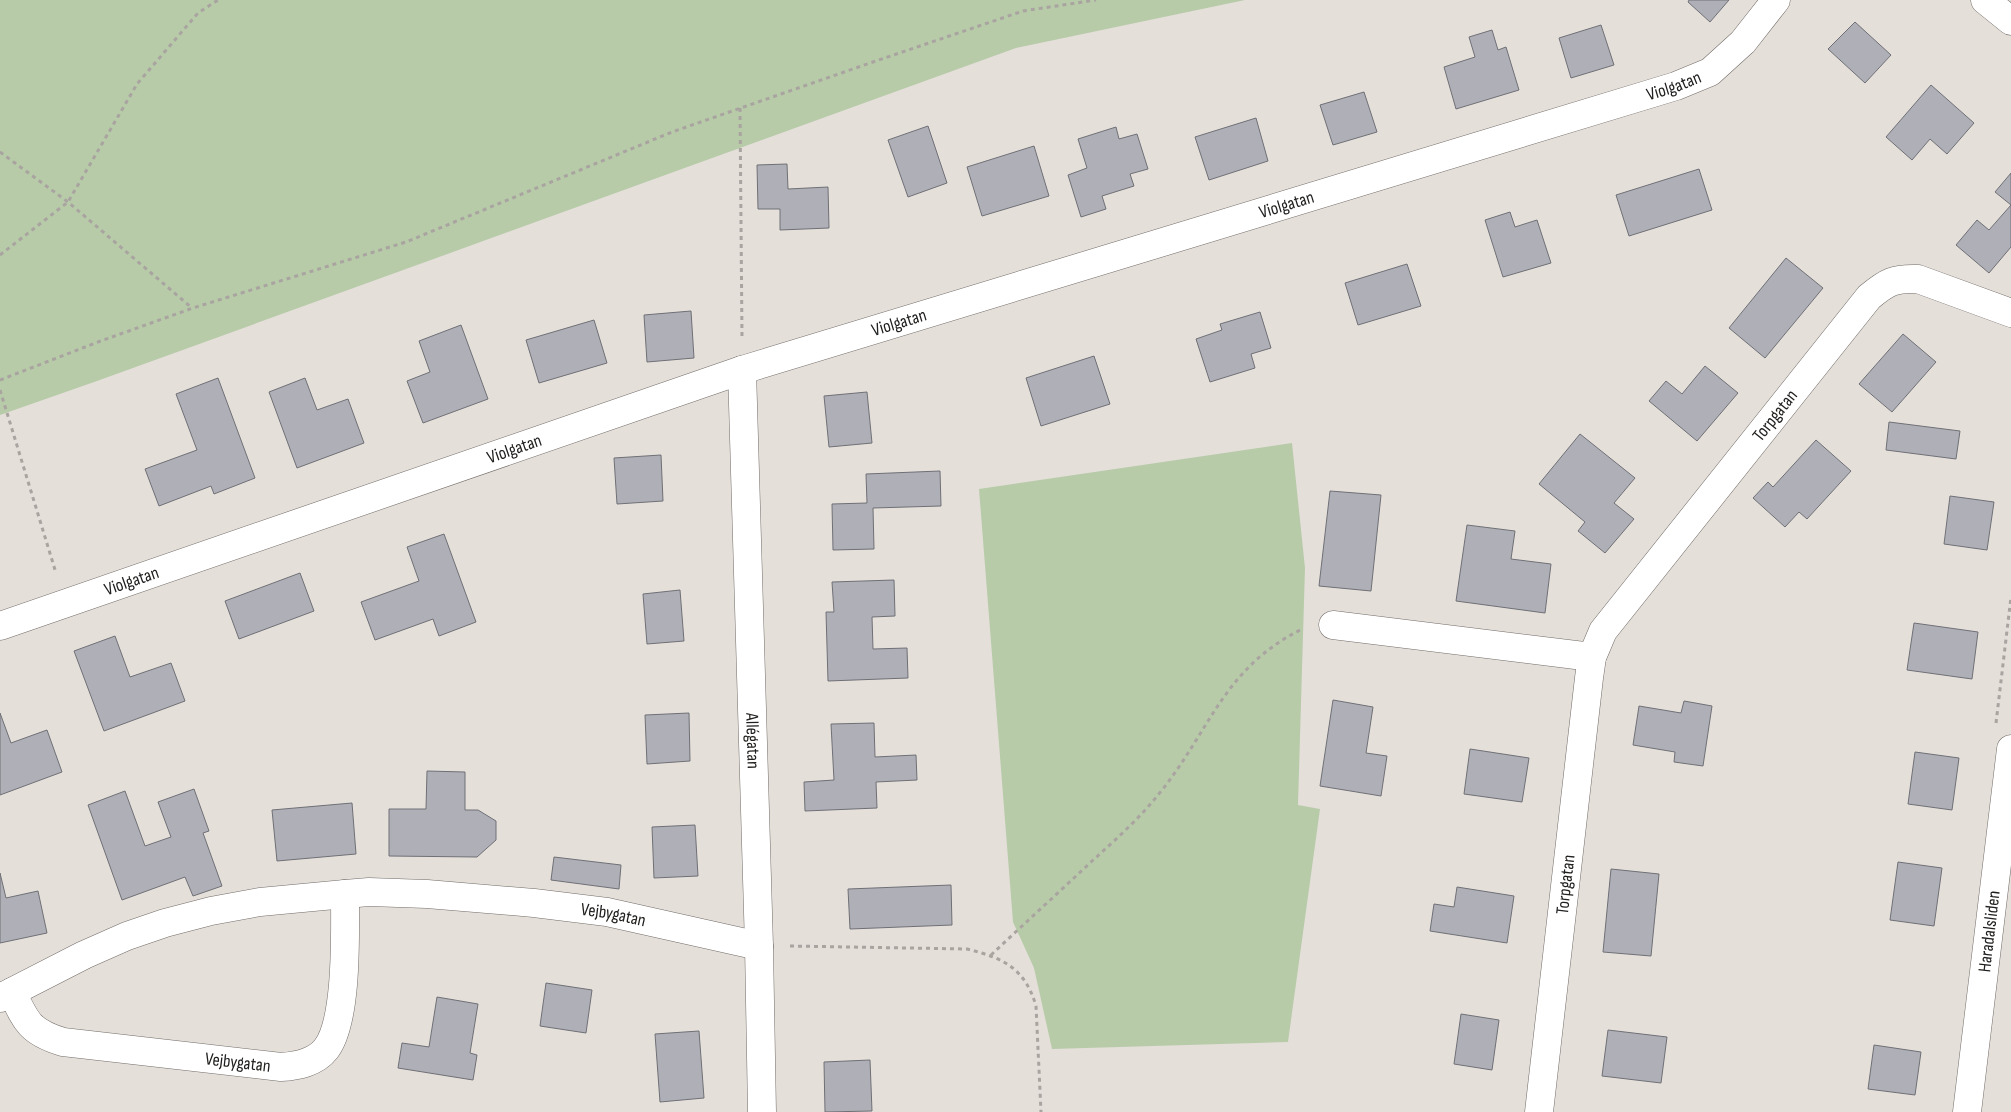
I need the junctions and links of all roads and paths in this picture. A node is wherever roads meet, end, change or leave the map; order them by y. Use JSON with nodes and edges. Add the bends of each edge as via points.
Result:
{"nodes":[{"id":1,"x":218,"y":0,"type":"edge"},
{"id":2,"x":1094,"y":0,"type":"edge"},
{"id":3,"x":1776,"y":0,"type":"edge"},
{"id":4,"x":1985,"y":0,"type":"edge"},
{"id":5,"x":2011,"y":20,"type":"edge"},
{"id":6,"x":740,"y":108,"type":"junction"},
{"id":7,"x":0,"y":152,"type":"edge"},
{"id":8,"x":68,"y":202,"type":"junction"},
{"id":9,"x":0,"y":255,"type":"edge"},
{"id":10,"x":193,"y":308,"type":"junction"},
{"id":11,"x":2011,"y":313,"type":"edge"},
{"id":12,"x":742,"y":370,"type":"junction"},
{"id":13,"x":0,"y":380,"type":"edge"},
{"id":14,"x":0,"y":390,"type":"edge"},
{"id":15,"x":65,"y":602,"type":"junction"},
{"id":16,"x":1333,"y":625,"type":"joint"},
{"id":17,"x":0,"y":626,"type":"edge"},
{"id":18,"x":1592,"y":657,"type":"junction"},
{"id":19,"x":2011,"y":749,"type":"edge"},
{"id":20,"x":2006,"y":833,"type":"edge"},
{"id":21,"x":345,"y":894,"type":"junction"},
{"id":22,"x":759,"y":946,"type":"junction"},
{"id":23,"x":991,"y":955,"type":"junction"},
{"id":24,"x":6,"y":995,"type":"edge"},
{"id":25,"x":762,"y":1112,"type":"edge"},
{"id":26,"x":1041,"y":1112,"type":"edge"},
{"id":27,"x":1539,"y":1112,"type":"edge"},
{"id":28,"x":1967,"y":1112,"type":"edge"}],
"edges":[{"from":1,"to":8,"type":"path","via":[[198,13],[137,84]]},
{"from":2,"to":6,"type":"path","via":[[1022,11]]},
{"from":3,"to":12,"type":"street","name":"Violgatan","via":[[1743,42],[1710,72],[1676,86]]},
{"from":4,"to":5,"type":"street"},
{"from":6,"to":10,"type":"path","via":[[672,132],[406,242]]},
{"from":6,"to":12,"type":"path"},
{"from":7,"to":8,"type":"path"},
{"from":8,"to":9,"type":"path"},
{"from":8,"to":10,"type":"path"},
{"from":10,"to":13,"type":"path"},
{"from":11,"to":18,"type":"street","name":"Torpgatan","via":[[1918,279],[1890,281],[1869,297],[1603,631]]},
{"from":12,"to":15,"type":"street","name":"Violgatan"},
{"from":12,"to":22,"type":"street","name":"Allégatan"},
{"from":14,"to":15,"type":"path"},
{"from":15,"to":17,"type":"street","name":"Violgatan"},
{"from":16,"to":18,"type":"street"},
{"from":16,"to":23,"type":"path","via":[[1316,623],[1308,626],[1275,644],[1255,660],[1221,699],[1176,771],[1136,821]]},
{"from":18,"to":27,"type":"street","name":"Torpgatan"},
{"from":19,"to":20,"type":"street","name":"Haradalsliden"},
{"from":20,"to":28,"type":"street","name":"Haradalsliden"},
{"from":21,"to":22,"type":"street","name":"Vejbygatan","via":[[427,894],[607,912]]},
{"from":21,"to":24,"type":"street","name":"Vejbygatan","via":[[260,902],[165,924],[84,955]]},
{"from":21,"to":24,"type":"street","name":"Vejbygatan","via":[[344,978],[334,1037],[325,1051],[298,1066],[281,1067],[63,1042],[44,1036],[32,1027]]},
{"from":22,"to":23,"type":"path","via":[[967,949]]},
{"from":22,"to":25,"type":"street","name":"Allégatan"},
{"from":23,"to":26,"type":"path","via":[[1022,975],[1031,990],[1036,1006]]}]}
